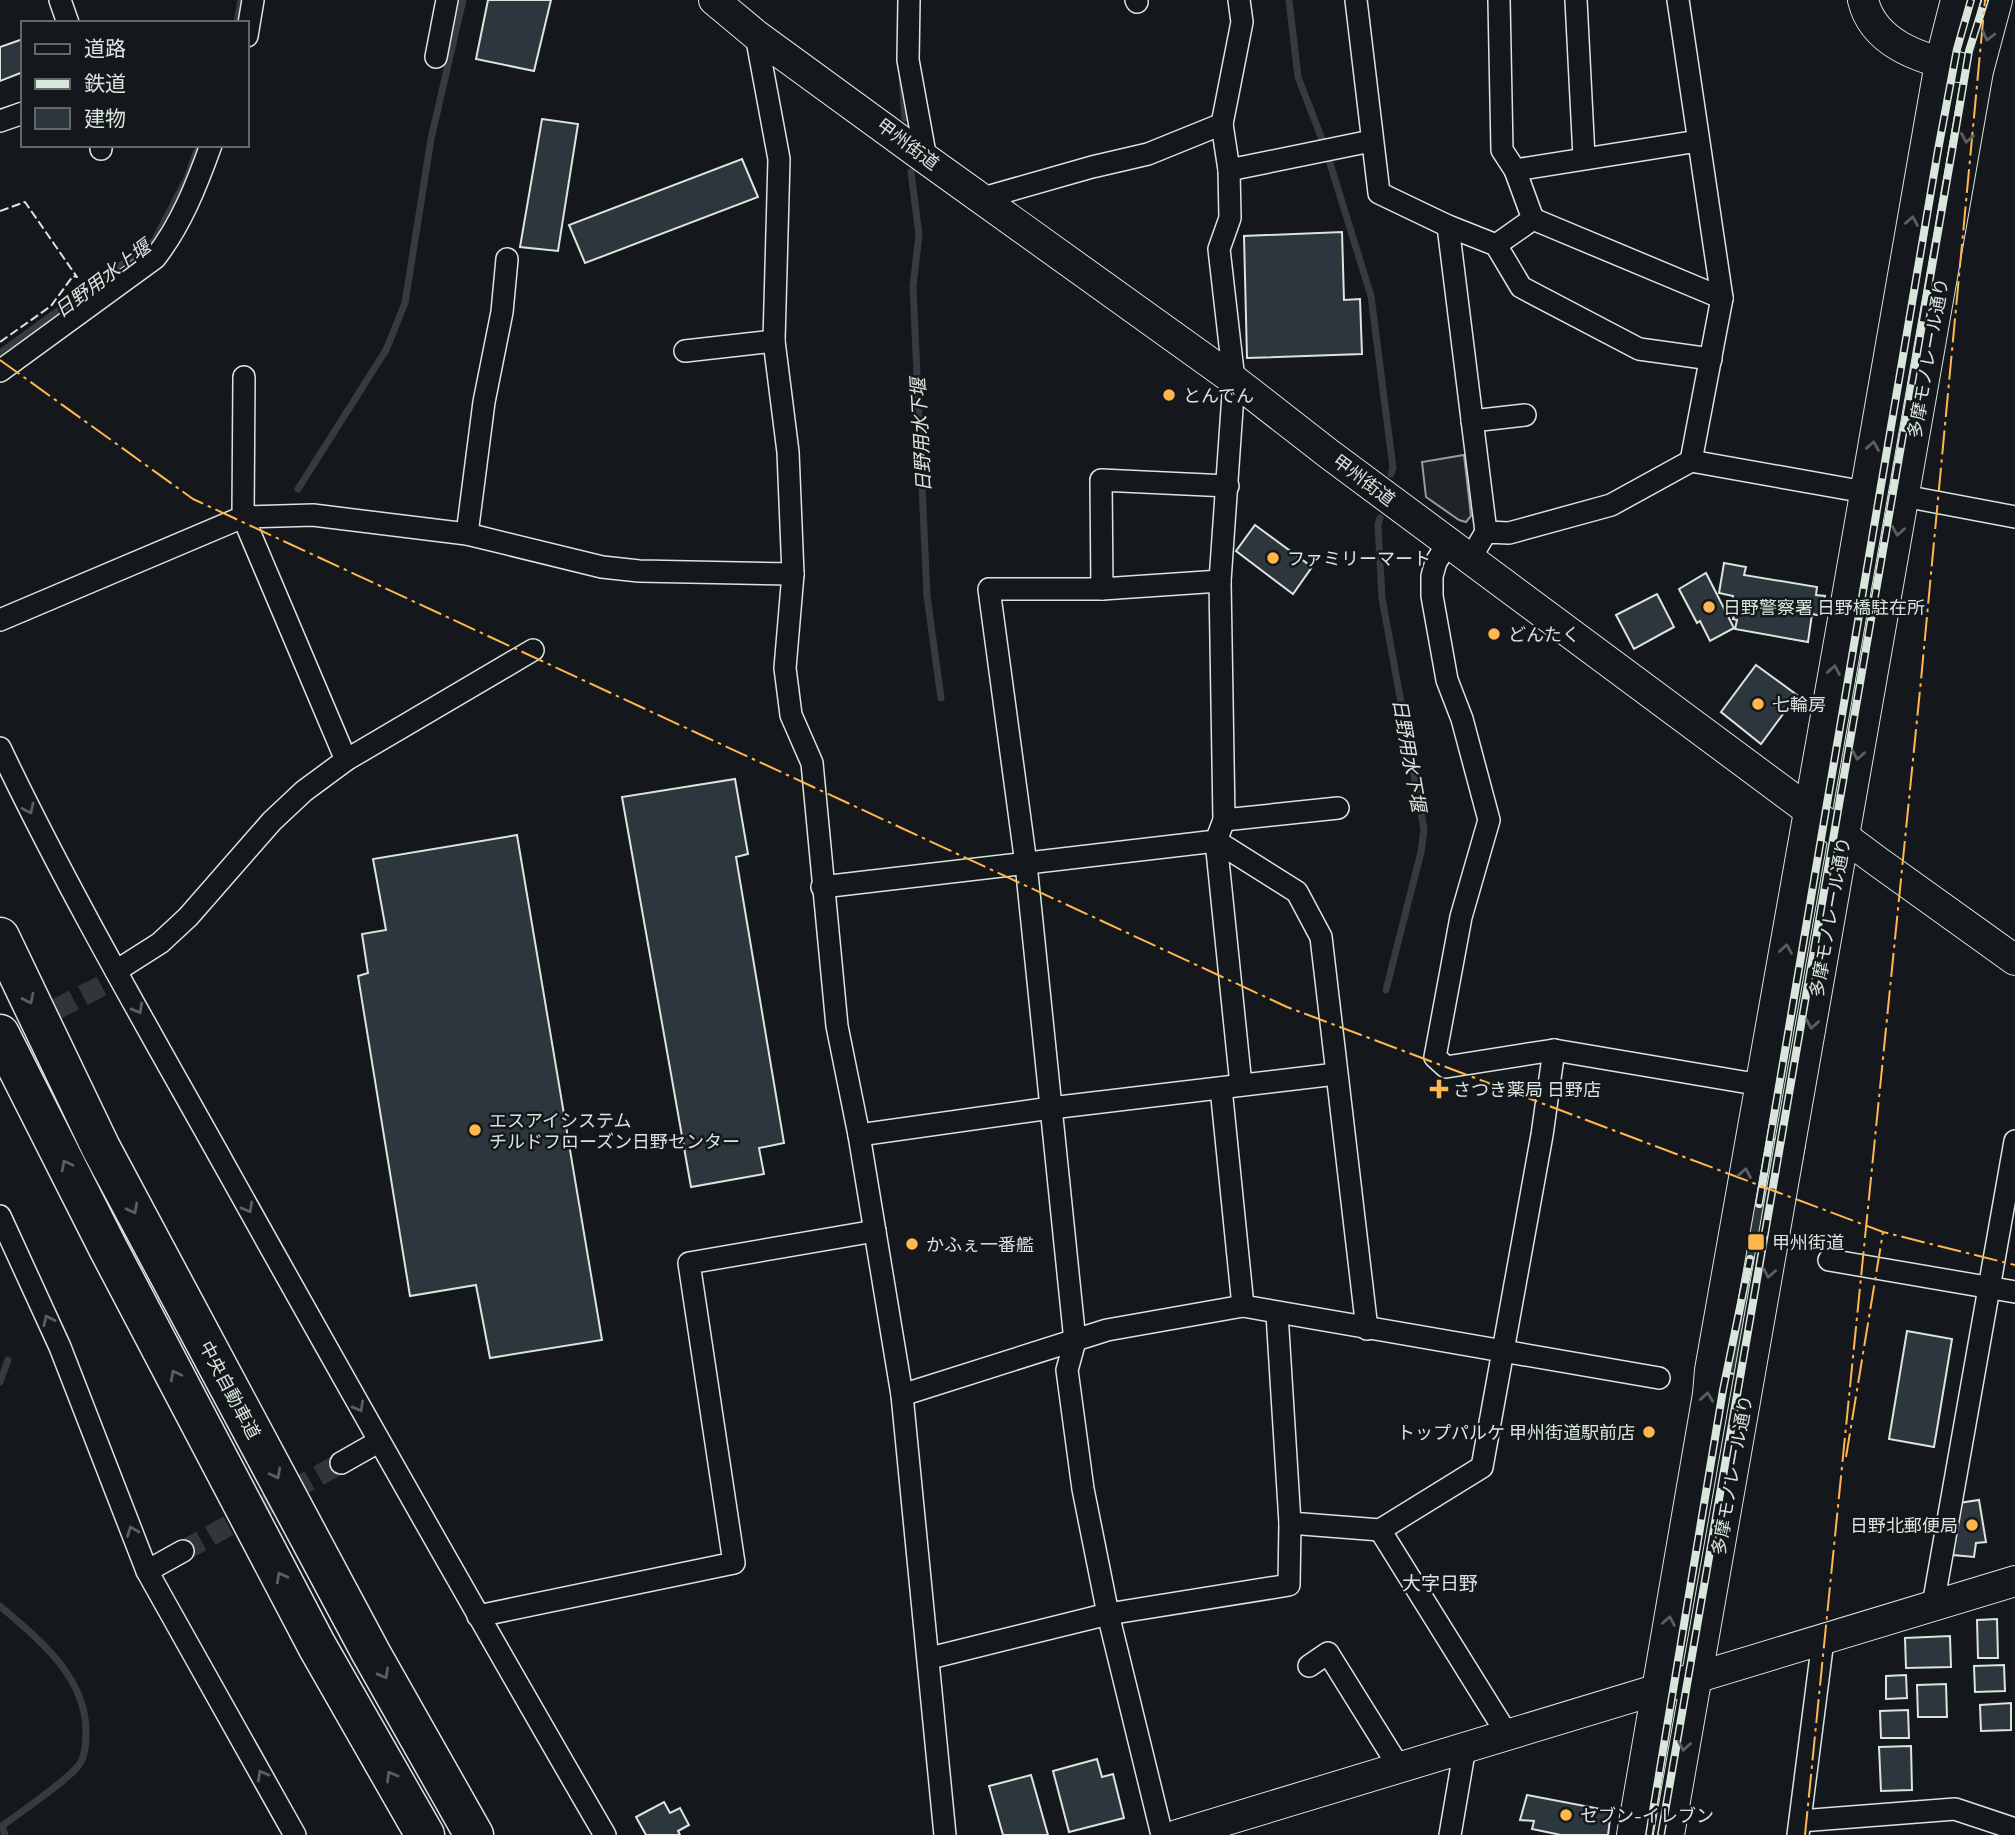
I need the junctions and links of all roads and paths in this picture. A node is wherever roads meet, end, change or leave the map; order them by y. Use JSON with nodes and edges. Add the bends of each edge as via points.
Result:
{"nodes":[{"id":1,"x":60,"y":0,"type":"edge"},
{"id":2,"x":253,"y":0,"type":"edge"},
{"id":3,"x":447,"y":0,"type":"edge"},
{"id":4,"x":714,"y":0,"type":"edge"},
{"id":5,"x":909,"y":0,"type":"edge"},
{"id":6,"x":1239,"y":0,"type":"edge"},
{"id":7,"x":1356,"y":0,"type":"edge"},
{"id":8,"x":1499,"y":0,"type":"edge"},
{"id":9,"x":1576,"y":0,"type":"edge"},
{"id":10,"x":1678,"y":0,"type":"edge"},
{"id":11,"x":1863,"y":0,"type":"edge"},
{"id":12,"x":1956,"y":0,"type":"edge"},
{"id":13,"x":1997,"y":0,"type":"edge"},
{"id":14,"x":67,"y":21,"type":"edge"},
{"id":15,"x":248,"y":30,"type":"edge"},
{"id":16,"x":756,"y":35,"type":"junction"},
{"id":17,"x":436,"y":57,"type":"dead end"},
{"id":18,"x":1940,"y":63,"type":"junction"},
{"id":19,"x":1978,"y":71,"type":"junction"},
{"id":20,"x":21,"y":114,"type":"edge"},
{"id":21,"x":0,"y":121,"type":"edge"},
{"id":22,"x":1222,"y":124,"type":"junction"},
{"id":23,"x":1371,"y":141,"type":"junction"},
{"id":24,"x":1698,"y":141,"type":"junction"},
{"id":25,"x":210,"y":147,"type":"edge"},
{"id":26,"x":1584,"y":158,"type":"junction"},
{"id":27,"x":926,"y":159,"type":"junction"},
{"id":28,"x":1229,"y":170,"type":"junction"},
{"id":29,"x":1514,"y":170,"type":"junction"},
{"id":30,"x":983,"y":198,"type":"junction"},
{"id":31,"x":1533,"y":219,"type":"junction"},
{"id":32,"x":1448,"y":226,"type":"junction"},
{"id":33,"x":1496,"y":245,"type":"junction"},
{"id":34,"x":507,"y":259,"type":"dead end"},
{"id":35,"x":1722,"y":298,"type":"junction"},
{"id":36,"x":774,"y":341,"type":"junction"},
{"id":37,"x":685,"y":351,"type":"dead end"},
{"id":38,"x":1711,"y":359,"type":"junction"},
{"id":39,"x":0,"y":371,"type":"edge"},
{"id":40,"x":244,"y":377,"type":"dead end"},
{"id":41,"x":1234,"y":380,"type":"junction"},
{"id":42,"x":1525,"y":415,"type":"dead end"},
{"id":43,"x":1472,"y":421,"type":"junction"},
{"id":44,"x":1691,"y":461,"type":"junction"},
{"id":45,"x":1228,"y":486,"type":"junction"},
{"id":46,"x":1866,"y":492,"type":"junction"},
{"id":47,"x":1904,"y":496,"type":"junction"},
{"id":48,"x":2015,"y":516,"type":"edge"},
{"id":49,"x":243,"y":517,"type":"junction"},
{"id":50,"x":1486,"y":532,"type":"junction"},
{"id":51,"x":467,"y":534,"type":"junction"},
{"id":52,"x":1459,"y":551,"type":"junction"},
{"id":53,"x":793,"y":574,"type":"junction"},
{"id":54,"x":1220,"y":581,"type":"junction"},
{"id":55,"x":1102,"y":589,"type":"junction"},
{"id":56,"x":0,"y":620,"type":"edge"},
{"id":57,"x":533,"y":650,"type":"dead end"},
{"id":58,"x":0,"y":748,"type":"edge"},
{"id":59,"x":346,"y":760,"type":"junction"},
{"id":60,"x":1338,"y":808,"type":"dead end"},
{"id":61,"x":1809,"y":809,"type":"junction"},
{"id":62,"x":1224,"y":820,"type":"junction"},
{"id":63,"x":1844,"y":836,"type":"junction"},
{"id":64,"x":1216,"y":841,"type":"junction"},
{"id":65,"x":1026,"y":864,"type":"junction"},
{"id":66,"x":822,"y":887,"type":"junction"},
{"id":67,"x":0,"y":937,"type":"edge"},
{"id":68,"x":2015,"y":960,"type":"edge"},
{"id":69,"x":116,"y":971,"type":"junction"},
{"id":70,"x":0,"y":1034,"type":"edge"},
{"id":71,"x":1554,"y":1050,"type":"junction"},
{"id":72,"x":1336,"y":1074,"type":"junction"},
{"id":73,"x":1761,"y":1085,"type":"junction"},
{"id":74,"x":1231,"y":1087,"type":"junction"},
{"id":75,"x":1051,"y":1108,"type":"junction"},
{"id":76,"x":859,"y":1135,"type":"junction"},
{"id":77,"x":2015,"y":1141,"type":"edge"},
{"id":78,"x":0,"y":1216,"type":"edge"},
{"id":79,"x":875,"y":1231,"type":"junction"},
{"id":80,"x":1829,"y":1260,"type":"dead end"},
{"id":81,"x":1990,"y":1288,"type":"junction"},
{"id":82,"x":2015,"y":1292,"type":"edge"},
{"id":83,"x":1243,"y":1306,"type":"junction"},
{"id":84,"x":1277,"y":1314,"type":"junction"},
{"id":85,"x":1367,"y":1329,"type":"junction"},
{"id":86,"x":1075,"y":1341,"type":"junction"},
{"id":87,"x":1503,"y":1351,"type":"junction"},
{"id":88,"x":1659,"y":1378,"type":"dead end"},
{"id":89,"x":902,"y":1395,"type":"junction"},
{"id":90,"x":378,"y":1442,"type":"junction"},
{"id":91,"x":341,"y":1462,"type":"tunnel mouth"},
{"id":92,"x":1290,"y":1522,"type":"junction"},
{"id":93,"x":1380,"y":1530,"type":"junction"},
{"id":94,"x":183,"y":1551,"type":"tunnel mouth"},
{"id":95,"x":147,"y":1571,"type":"junction"},
{"id":96,"x":2015,"y":1581,"type":"edge"},
{"id":97,"x":1933,"y":1605,"type":"junction"},
{"id":98,"x":1108,"y":1614,"type":"junction"},
{"id":99,"x":478,"y":1615,"type":"junction"},
{"id":100,"x":1823,"y":1640,"type":"junction"},
{"id":101,"x":930,"y":1658,"type":"junction"},
{"id":102,"x":1309,"y":1666,"type":"dead end"},
{"id":103,"x":1695,"y":1678,"type":"junction"},
{"id":104,"x":1657,"y":1689,"type":"junction"},
{"id":105,"x":1507,"y":1734,"type":"junction"},
{"id":106,"x":1465,"y":1747,"type":"junction"},
{"id":107,"x":1399,"y":1767,"type":"junction"},
{"id":108,"x":1799,"y":1828,"type":"edge"},
{"id":109,"x":2015,"y":1829,"type":"edge"},
{"id":110,"x":291,"y":1834,"type":"edge"},
{"id":111,"x":425,"y":1835,"type":"edge"},
{"id":112,"x":474,"y":1835,"type":"edge"},
{"id":113,"x":605,"y":1835,"type":"edge"},
{"id":114,"x":946,"y":1835,"type":"edge"},
{"id":115,"x":1163,"y":1835,"type":"edge"},
{"id":116,"x":1177,"y":1835,"type":"edge"},
{"id":117,"x":1450,"y":1835,"type":"edge"},
{"id":118,"x":1632,"y":1835,"type":"edge"},
{"id":119,"x":1669,"y":1835,"type":"edge"}],
"edges":[{"from":1,"to":14,"type":"street"},
{"from":2,"to":15,"type":"street"},
{"from":3,"to":17,"type":"street"},
{"from":4,"to":16,"type":"main road","name":"甲州街道"},
{"from":5,"to":27,"type":"street","via":[[908,60]]},
{"from":6,"to":22,"type":"street","via":[[1242,22]]},
{"from":7,"to":23,"type":"street"},
{"from":8,"to":29,"type":"street","via":[[1502,149]]},
{"from":9,"to":26,"type":"street"},
{"from":10,"to":24,"type":"street"},
{"from":11,"to":18,"type":"main road","via":[[1876,29],[1908,51]]},
{"from":12,"to":18,"type":"main road","name":"多摩モノレール通り"},
{"from":13,"to":19,"type":"main road","name":"多摩モノレール通り","one_way":true},
{"from":16,"to":27,"type":"main road","name":"甲州街道"},
{"from":16,"to":36,"type":"street","via":[[779,159]]},
{"from":18,"to":19,"type":"main road"},
{"from":46,"to":18,"type":"main road","name":"多摩モノレール通り","one_way":true},
{"from":19,"to":47,"type":"main road","name":"多摩モノレール通り","one_way":true},
{"from":20,"to":21,"type":"street"},
{"from":22,"to":28,"type":"street"},
{"from":22,"to":30,"type":"street","via":[[1148,154]]},
{"from":23,"to":28,"type":"street"},
{"from":23,"to":32,"type":"street","via":[[1379,193]]},
{"from":24,"to":26,"type":"street"},
{"from":24,"to":35,"type":"street"},
{"from":25,"to":39,"type":"street","via":[[187,205],[155,258]]},
{"from":26,"to":29,"type":"street"},
{"from":27,"to":30,"type":"main road","name":"甲州街道"},
{"from":28,"to":41,"type":"street","via":[[1230,218],[1219,250]]},
{"from":29,"to":31,"type":"street"},
{"from":30,"to":41,"type":"main road","name":"甲州街道"},
{"from":31,"to":33,"type":"street"},
{"from":31,"to":35,"type":"street"},
{"from":32,"to":33,"type":"street"},
{"from":32,"to":43,"type":"street"},
{"from":33,"to":38,"type":"street","via":[[1521,287],[1639,349]]},
{"from":34,"to":51,"type":"street"},
{"from":35,"to":38,"type":"street"},
{"from":36,"to":37,"type":"street"},
{"from":36,"to":53,"type":"street","via":[[788,452]]},
{"from":38,"to":44,"type":"street"},
{"from":40,"to":49,"type":"street"},
{"from":41,"to":45,"type":"street"},
{"from":41,"to":52,"type":"main road","name":"甲州街道"},
{"from":42,"to":43,"type":"street"},
{"from":43,"to":50,"type":"street"},
{"from":44,"to":46,"type":"street"},
{"from":44,"to":50,"type":"street","via":[[1611,505],[1510,533]]},
{"from":45,"to":54,"type":"street"},
{"from":45,"to":55,"type":"street","via":[[1101,480]]},
{"from":61,"to":46,"type":"main road","name":"多摩モノレール通り","one_way":true},
{"from":47,"to":48,"type":"street"},
{"from":47,"to":63,"type":"main road","name":"多摩モノレール通り","one_way":true},
{"from":49,"to":51,"type":"street","via":[[313,514]]},
{"from":49,"to":56,"type":"street"},
{"from":49,"to":59,"type":"street"},
{"from":50,"to":52,"type":"street"},
{"from":51,"to":53,"type":"street","via":[[603,567]]},
{"from":52,"to":61,"type":"main road","name":"甲州街道"},
{"from":52,"to":71,"type":"street","via":[[1436,562],[1432,596],[1447,680],[1489,820],[1461,917],[1435,1057],[1446,1068]]},
{"from":53,"to":66,"type":"street","via":[[785,668],[791,715],[812,763]]},
{"from":54,"to":55,"type":"street"},
{"from":54,"to":62,"type":"street"},
{"from":55,"to":65,"type":"street","via":[[989,589]]},
{"from":57,"to":59,"type":"street"},
{"from":58,"to":69,"type":"street","one_way":true},
{"from":59,"to":69,"type":"street","via":[[272,821],[188,918],[160,943]]},
{"from":60,"to":62,"type":"street"},
{"from":61,"to":63,"type":"main road","name":"甲州街道"},
{"from":73,"to":61,"type":"main road","name":"多摩モノレール通り","one_way":true},
{"from":62,"to":64,"type":"street"},
{"from":63,"to":68,"type":"main road","name":"甲州街道"},
{"from":63,"to":103,"type":"main road","name":"多摩モノレール通り","one_way":true},
{"from":64,"to":65,"type":"street"},
{"from":64,"to":72,"type":"street","via":[[1297,892],[1321,937]]},
{"from":64,"to":74,"type":"street"},
{"from":65,"to":66,"type":"street"},
{"from":65,"to":75,"type":"street"},
{"from":66,"to":76,"type":"street","via":[[836,1026]]},
{"from":67,"to":112,"type":"highway","name":"中央自動車道","one_way":true,"via":[[101,1148],[371,1653]]},
{"from":69,"to":90,"type":"street","one_way":true},
{"from":111,"to":70,"type":"highway","one_way":true,"via":[[317,1646]]},
{"from":71,"to":73,"type":"street"},
{"from":71,"to":87,"type":"street"},
{"from":72,"to":74,"type":"street"},
{"from":72,"to":85,"type":"street"},
{"from":104,"to":73,"type":"main road","name":"多摩モノレール通り","one_way":true},
{"from":74,"to":75,"type":"street"},
{"from":74,"to":83,"type":"street"},
{"from":75,"to":76,"type":"street"},
{"from":75,"to":86,"type":"street"},
{"from":76,"to":79,"type":"street"},
{"from":77,"to":81,"type":"street"},
{"from":95,"to":78,"type":"street","one_way":true,"via":[[61,1347]]},
{"from":79,"to":89,"type":"street"},
{"from":79,"to":99,"type":"street","via":[[690,1263],[734,1563]]},
{"from":80,"to":81,"type":"street"},
{"from":81,"to":82,"type":"street"},
{"from":81,"to":97,"type":"street"},
{"from":83,"to":84,"type":"street"},
{"from":83,"to":86,"type":"street","via":[[1107,1330]]},
{"from":84,"to":85,"type":"street"},
{"from":84,"to":92,"type":"street"},
{"from":85,"to":87,"type":"street"},
{"from":86,"to":89,"type":"street"},
{"from":86,"to":98,"type":"street","via":[[1066,1370]]},
{"from":87,"to":88,"type":"street"},
{"from":87,"to":93,"type":"street","via":[[1482,1467]]},
{"from":89,"to":101,"type":"street"},
{"from":90,"to":91,"type":"street"},
{"from":90,"to":99,"type":"street"},
{"from":92,"to":93,"type":"street"},
{"from":92,"to":98,"type":"street","via":[[1289,1585]]},
{"from":93,"to":105,"type":"street"},
{"from":94,"to":95,"type":"street"},
{"from":110,"to":95,"type":"street","one_way":true},
{"from":96,"to":97,"type":"main road"},
{"from":97,"to":100,"type":"main road"},
{"from":98,"to":101,"type":"street"},
{"from":98,"to":115,"type":"street"},
{"from":99,"to":113,"type":"street"},
{"from":100,"to":103,"type":"main road"},
{"from":100,"to":108,"type":"street"},
{"from":101,"to":114,"type":"street"},
{"from":102,"to":107,"type":"street","via":[[1328,1653]]},
{"from":103,"to":104,"type":"main road"},
{"from":103,"to":119,"type":"main road","name":"多摩モノレール通り","one_way":true},
{"from":104,"to":105,"type":"main road"},
{"from":104,"to":118,"type":"main road","name":"多摩モノレール通り"},
{"from":105,"to":106,"type":"main road"},
{"from":106,"to":107,"type":"main road"},
{"from":106,"to":117,"type":"street"},
{"from":107,"to":116,"type":"main road"},
{"from":108,"to":109,"type":"street","via":[[1955,1809]]}]}
